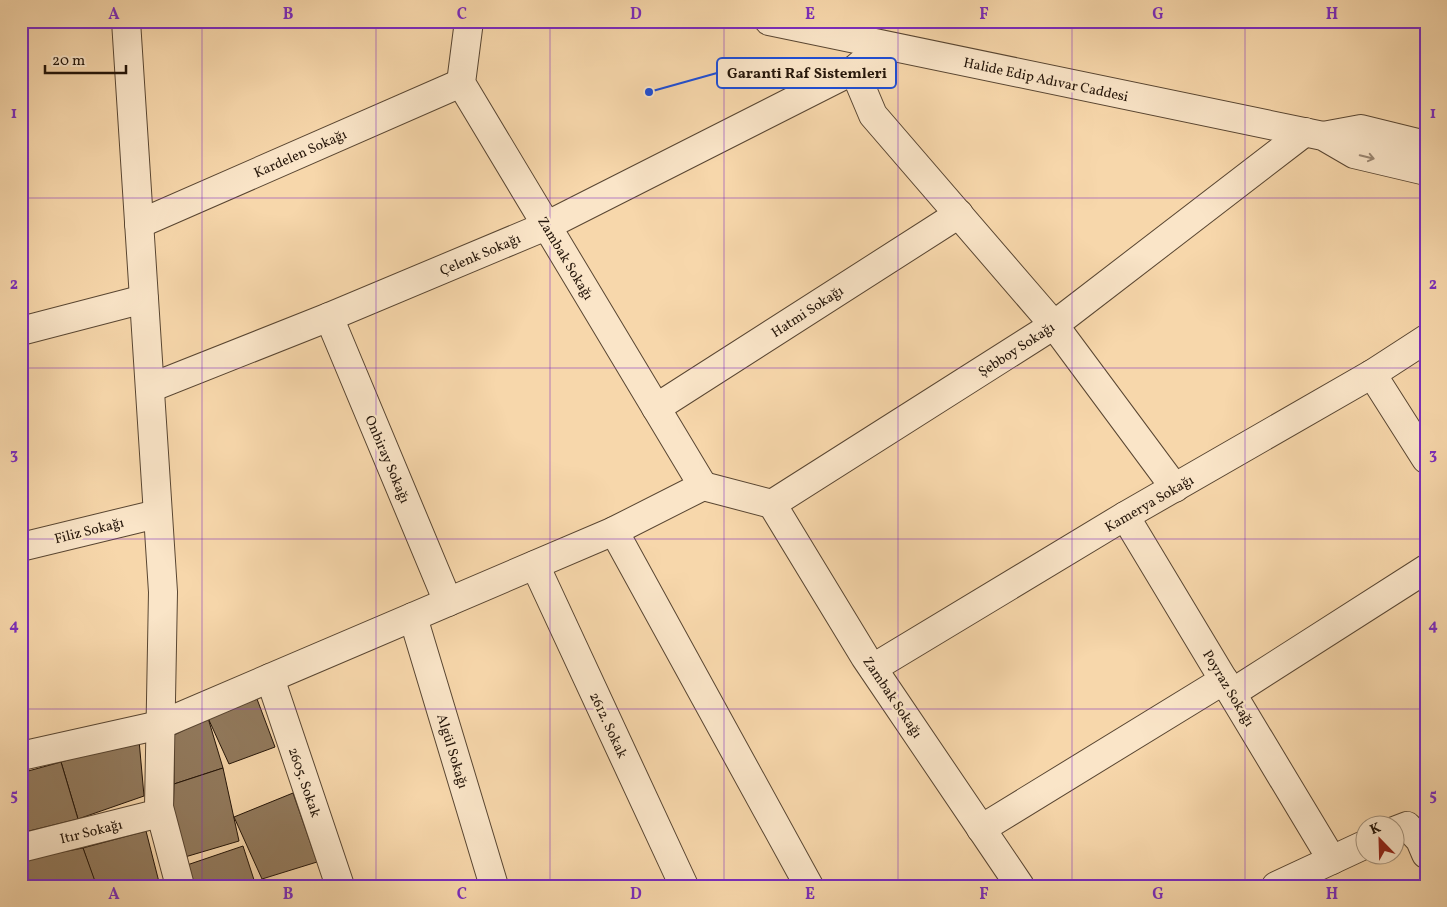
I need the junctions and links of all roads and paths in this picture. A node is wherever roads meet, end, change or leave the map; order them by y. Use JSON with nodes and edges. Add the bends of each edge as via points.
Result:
{"nodes":[{"id":1,"x":126,"y":21,"type":"edge"},
{"id":2,"x":469,"y":21,"type":"edge"},
{"id":3,"x":769,"y":21,"type":"edge"},
{"id":4,"x":883,"y":45,"type":"junction"},
{"id":5,"x":854,"y":70,"type":"junction"},
{"id":6,"x":461,"y":83,"type":"junction"},
{"id":7,"x":1314,"y":134,"type":"junction"},
{"id":8,"x":1426,"y":145,"type":"edge"},
{"id":9,"x":1426,"y":171,"type":"edge"},
{"id":10,"x":958,"y":214,"type":"junction"},
{"id":11,"x":139,"y":224,"type":"junction"},
{"id":12,"x":546,"y":226,"type":"junction"},
{"id":13,"x":144,"y":299,"type":"junction"},
{"id":14,"x":329,"y":317,"type":"junction"},
{"id":15,"x":1054,"y":325,"type":"junction"},
{"id":16,"x":21,"y":331,"type":"edge"},
{"id":17,"x":1426,"y":339,"type":"edge"},
{"id":18,"x":1372,"y":374,"type":"junction"},
{"id":19,"x":150,"y":388,"type":"junction"},
{"id":20,"x":656,"y":408,"type":"junction"},
{"id":21,"x":1426,"y":459,"type":"edge"},
{"id":22,"x":703,"y":486,"type":"junction"},
{"id":23,"x":1175,"y":488,"type":"junction"},
{"id":24,"x":772,"y":504,"type":"junction"},
{"id":25,"x":157,"y":514,"type":"junction"},
{"id":26,"x":1126,"y":516,"type":"junction"},
{"id":27,"x":614,"y":531,"type":"junction"},
{"id":28,"x":21,"y":547,"type":"edge"},
{"id":29,"x":535,"y":564,"type":"junction"},
{"id":30,"x":1426,"y":569,"type":"edge"},
{"id":31,"x":448,"y":602,"type":"junction"},
{"id":32,"x":412,"y":617,"type":"junction"},
{"id":33,"x":873,"y":668,"type":"junction"},
{"id":34,"x":270,"y":678,"type":"junction"},
{"id":35,"x":1228,"y":687,"type":"junction"},
{"id":36,"x":160,"y":725,"type":"junction"},
{"id":37,"x":21,"y":756,"type":"edge"},
{"id":38,"x":160,"y":813,"type":"junction"},
{"id":39,"x":1404,"y":827,"type":"edge"},
{"id":40,"x":981,"y":829,"type":"junction"},
{"id":41,"x":1424,"y":844,"type":"edge"},
{"id":42,"x":21,"y":848,"type":"edge"},
{"id":43,"x":1354,"y":850,"type":"edge"},
{"id":44,"x":1332,"y":860,"type":"junction"},
{"id":45,"x":180,"y":886,"type":"edge"},
{"id":46,"x":340,"y":886,"type":"edge"},
{"id":47,"x":494,"y":886,"type":"edge"},
{"id":48,"x":684,"y":886,"type":"edge"},
{"id":49,"x":809,"y":886,"type":"edge"},
{"id":50,"x":1020,"y":886,"type":"edge"},
{"id":51,"x":1276,"y":886,"type":"edge"}],
"edges":[{"from":1,"to":11,"type":"street"},
{"from":2,"to":6,"type":"street"},
{"from":3,"to":4,"type":"street","name":"Halide Edip Adıvar Caddesi"},
{"from":4,"to":5,"type":"street","name":"Çelenk Sokağı"},
{"from":4,"to":7,"type":"street","name":"Halide Edip Adıvar Caddesi"},
{"from":5,"to":10,"type":"street","via":[[874,114]]},
{"from":5,"to":12,"type":"street","name":"Çelenk Sokağı"},
{"from":6,"to":11,"type":"street","name":"Kardelen Sokağı"},
{"from":6,"to":12,"type":"street","name":"Zambak Sokağı"},
{"from":7,"to":8,"type":"street","name":"Halide Edip Adıvar Caddesi","via":[[1361,129]]},
{"from":7,"to":9,"type":"street","name":"Halide Edip Adıvar Caddesi","one_way":true,"via":[[1354,154]]},
{"from":7,"to":15,"type":"street","name":"Şebboy Sokağı"},
{"from":10,"to":15,"type":"street"},
{"from":10,"to":20,"type":"street","name":"Hatmi Sokağı"},
{"from":11,"to":13,"type":"street"},
{"from":12,"to":14,"type":"street","name":"Çelenk Sokağı"},
{"from":12,"to":20,"type":"street","name":"Zambak Sokağı"},
{"from":13,"to":16,"type":"street"},
{"from":13,"to":19,"type":"street"},
{"from":14,"to":19,"type":"street","name":"Çelenk Sokağı"},
{"from":14,"to":31,"type":"street","name":"Onbiray Sokağı"},
{"from":15,"to":23,"type":"street"},
{"from":15,"to":24,"type":"street","name":"Şebboy Sokağı"},
{"from":17,"to":18,"type":"street","name":"Kamerya Sokağı"},
{"from":18,"to":21,"type":"street"},
{"from":18,"to":23,"type":"street","name":"Kamerya Sokağı"},
{"from":19,"to":25,"type":"street"},
{"from":20,"to":22,"type":"street","name":"Zambak Sokağı"},
{"from":22,"to":24,"type":"street"},
{"from":22,"to":27,"type":"street"},
{"from":23,"to":26,"type":"street","name":"Kamerya Sokağı"},
{"from":24,"to":33,"type":"street","name":"Zambak Sokağı"},
{"from":25,"to":28,"type":"street","name":"Filiz Sokağı"},
{"from":25,"to":36,"type":"street","via":[[163,592]]},
{"from":26,"to":33,"type":"street","name":"Kamerya Sokağı"},
{"from":26,"to":35,"type":"street","name":"Poyraz Sokağı"},
{"from":27,"to":29,"type":"street"},
{"from":27,"to":49,"type":"street"},
{"from":29,"to":31,"type":"street"},
{"from":29,"to":48,"type":"street","name":"2612. Sokak"},
{"from":30,"to":35,"type":"street"},
{"from":31,"to":32,"type":"street"},
{"from":32,"to":34,"type":"street"},
{"from":32,"to":47,"type":"street","name":"Algül Sokağı"},
{"from":33,"to":40,"type":"street","name":"Zambak Sokağı"},
{"from":34,"to":36,"type":"street"},
{"from":34,"to":46,"type":"street","name":"2605. Sokak"},
{"from":35,"to":40,"type":"street"},
{"from":35,"to":44,"type":"street","name":"Poyraz Sokağı"},
{"from":36,"to":37,"type":"street"},
{"from":36,"to":38,"type":"street"},
{"from":38,"to":42,"type":"street","name":"Itır Sokağı"},
{"from":38,"to":45,"type":"street"},
{"from":39,"to":41,"type":"street","via":[[1407,826]]},
{"from":40,"to":50,"type":"street","name":"Zambak Sokağı"},
{"from":43,"to":44,"type":"street"},
{"from":44,"to":51,"type":"street"}]}
